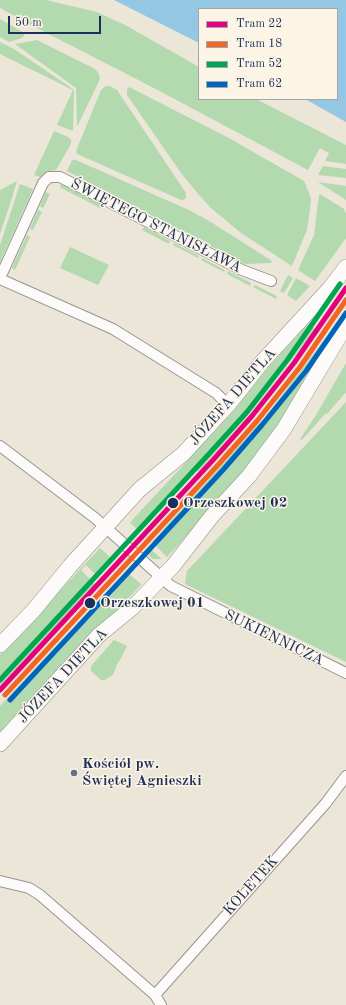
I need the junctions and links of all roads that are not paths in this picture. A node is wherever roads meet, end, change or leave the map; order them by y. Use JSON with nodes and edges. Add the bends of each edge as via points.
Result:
{"nodes":[{"id":1,"x":346,"y":267,"type":"edge"},
{"id":2,"x":0,"y":278,"type":"edge"},
{"id":3,"x":271,"y":282,"type":"dead end"},
{"id":4,"x":346,"y":325,"type":"edge"},
{"id":5,"x":228,"y":405,"type":"junction"},
{"id":6,"x":0,"y":446,"type":"edge"},
{"id":7,"x":105,"y":527,"type":"junction"},
{"id":8,"x":162,"y":578,"type":"junction"},
{"id":9,"x":0,"y":645,"type":"edge"},
{"id":10,"x":346,"y":673,"type":"edge"},
{"id":11,"x":0,"y":744,"type":"edge"},
{"id":12,"x":346,"y":776,"type":"edge"},
{"id":13,"x":0,"y":881,"type":"edge"},
{"id":14,"x":155,"y":995,"type":"junction"},
{"id":15,"x":162,"y":1005,"type":"edge"}],
"edges":[{"from":1,"to":5,"type":"street","name":"JÓZEFA DIETLA","via":[[262,362]]},
{"from":2,"to":3,"type":"street","name":"ŚWIĘTEGO STANISŁAWA","via":[[43,183],[49,177],[60,177],[242,270]]},
{"from":2,"to":5,"type":"street","via":[[113,329],[216,393]]},
{"from":4,"to":8,"type":"street","name":"JÓZEFA DIETLA","via":[[284,429],[249,476],[212,516]]},
{"from":5,"to":7,"type":"street","name":"JÓZEFA DIETLA","via":[[183,454],[140,489]]},
{"from":6,"to":7,"type":"street","name":"SUKIENNICZA"},
{"from":7,"to":8,"type":"street","name":"SUKIENNICZA"},
{"from":7,"to":9,"type":"street","name":"JÓZEFA DIETLA"},
{"from":8,"to":10,"type":"street","name":"SUKIENNICZA","via":[[180,591]]},
{"from":8,"to":11,"type":"street","name":"JÓZEFA DIETLA","via":[[132,608],[99,635]]},
{"from":12,"to":14,"type":"street","name":"KOLETEK","via":[[326,803]]},
{"from":13,"to":14,"type":"street","via":[[29,888],[40,895]]},
{"from":14,"to":15,"type":"street"}]}
